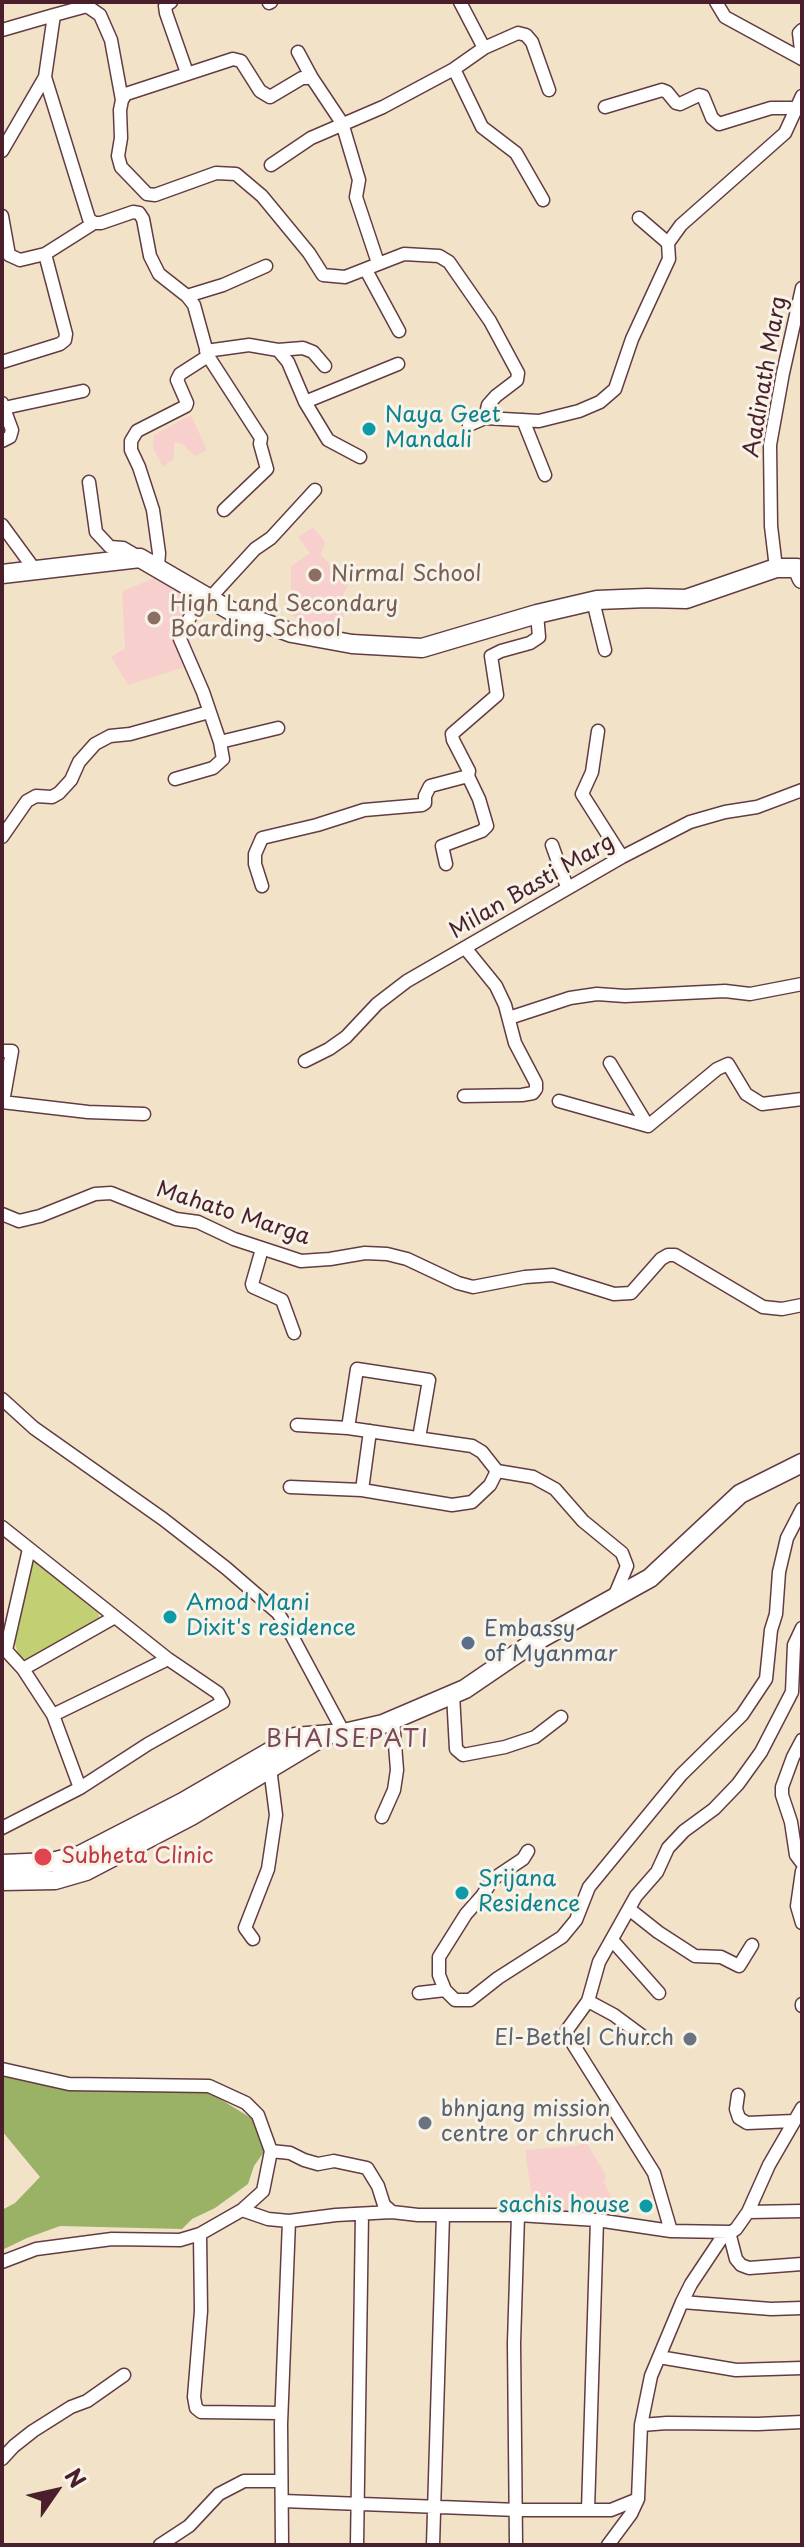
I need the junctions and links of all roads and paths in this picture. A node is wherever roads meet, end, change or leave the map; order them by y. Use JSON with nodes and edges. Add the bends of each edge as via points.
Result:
{"nodes":[{"id":1,"x":171,"y":2,"type":"edge"},
{"id":2,"x":460,"y":2,"type":"edge"},
{"id":3,"x":716,"y":2,"type":"edge"},
{"id":4,"x":54,"y":15,"type":"junction"},
{"id":5,"x":2,"y":30,"type":"edge"},
{"id":6,"x":802,"y":30,"type":"edge"},
{"id":7,"x":484,"y":48,"type":"junction"},
{"id":8,"x":298,"y":52,"type":"dead end"},
{"id":9,"x":802,"y":59,"type":"edge"},
{"id":10,"x":454,"y":69,"type":"junction"},
{"id":11,"x":187,"y":73,"type":"junction"},
{"id":12,"x":45,"y":77,"type":"junction"},
{"id":13,"x":312,"y":78,"type":"junction"},
{"id":14,"x":549,"y":90,"type":"dead end"},
{"id":15,"x":802,"y":96,"type":"edge"},
{"id":16,"x":122,"y":100,"type":"junction"},
{"id":17,"x":605,"y":107,"type":"dead end"},
{"id":18,"x":795,"y":108,"type":"junction"},
{"id":19,"x":342,"y":123,"type":"junction"},
{"id":20,"x":2,"y":151,"type":"edge"},
{"id":21,"x":271,"y":165,"type":"dead end"},
{"id":22,"x":147,"y":194,"type":"junction"},
{"id":23,"x":543,"y":200,"type":"dead end"},
{"id":24,"x":139,"y":213,"type":"junction"},
{"id":25,"x":2,"y":216,"type":"edge"},
{"id":26,"x":639,"y":218,"type":"dead end"},
{"id":27,"x":94,"y":223,"type":"junction"},
{"id":28,"x":668,"y":243,"type":"junction"},
{"id":29,"x":45,"y":254,"type":"junction"},
{"id":30,"x":378,"y":263,"type":"junction"},
{"id":31,"x":266,"y":266,"type":"dead end"},
{"id":32,"x":366,"y":270,"type":"junction"},
{"id":33,"x":802,"y":288,"type":"edge"},
{"id":34,"x":187,"y":296,"type":"junction"},
{"id":35,"x":399,"y":331,"type":"dead end"},
{"id":36,"x":278,"y":350,"type":"junction"},
{"id":37,"x":207,"y":353,"type":"junction"},
{"id":38,"x":2,"y":362,"type":"edge"},
{"id":39,"x":398,"y":364,"type":"dead end"},
{"id":40,"x":325,"y":366,"type":"dead end"},
{"id":41,"x":83,"y":391,"type":"dead end"},
{"id":42,"x":305,"y":402,"type":"junction"},
{"id":43,"x":3,"y":405,"type":"edge"},
{"id":44,"x":485,"y":418,"type":"junction"},
{"id":45,"x":523,"y":420,"type":"junction"},
{"id":46,"x":469,"y":425,"type":"dead end"},
{"id":47,"x":2,"y":441,"type":"edge"},
{"id":48,"x":360,"y":457,"type":"dead end"},
{"id":49,"x":545,"y":475,"type":"dead end"},
{"id":50,"x":89,"y":482,"type":"dead end"},
{"id":51,"x":315,"y":490,"type":"dead end"},
{"id":52,"x":224,"y":510,"type":"dead end"},
{"id":53,"x":2,"y":525,"type":"edge"},
{"id":54,"x":140,"y":558,"type":"junction"},
{"id":55,"x":158,"y":567,"type":"junction"},
{"id":56,"x":776,"y":568,"type":"junction"},
{"id":57,"x":35,"y":570,"type":"junction"},
{"id":58,"x":2,"y":574,"type":"edge"},
{"id":59,"x":802,"y":579,"type":"edge"},
{"id":60,"x":207,"y":596,"type":"junction"},
{"id":61,"x":593,"y":601,"type":"junction"},
{"id":62,"x":537,"y":614,"type":"junction"},
{"id":63,"x":605,"y":650,"type":"dead end"},
{"id":64,"x":209,"y":712,"type":"junction"},
{"id":65,"x":278,"y":728,"type":"dead end"},
{"id":66,"x":598,"y":731,"type":"dead end"},
{"id":67,"x":220,"y":742,"type":"junction"},
{"id":68,"x":468,"y":776,"type":"junction"},
{"id":69,"x":175,"y":779,"type":"dead end"},
{"id":70,"x":802,"y":790,"type":"edge"},
{"id":71,"x":2,"y":837,"type":"edge"},
{"id":72,"x":552,"y":845,"type":"dead end"},
{"id":73,"x":622,"y":857,"type":"junction"},
{"id":74,"x":446,"y":864,"type":"dead end"},
{"id":75,"x":262,"y":886,"type":"dead end"},
{"id":76,"x":567,"y":887,"type":"junction"},
{"id":77,"x":466,"y":949,"type":"junction"},
{"id":78,"x":802,"y":984,"type":"edge"},
{"id":79,"x":509,"y":1018,"type":"junction"},
{"id":80,"x":2,"y":1051,"type":"edge"},
{"id":81,"x":305,"y":1061,"type":"dead end"},
{"id":82,"x":610,"y":1063,"type":"dead end"},
{"id":83,"x":464,"y":1096,"type":"dead end"},
{"id":84,"x":802,"y":1099,"type":"edge"},
{"id":85,"x":559,"y":1101,"type":"dead end"},
{"id":86,"x":2,"y":1102,"type":"edge"},
{"id":87,"x":144,"y":1114,"type":"dead end"},
{"id":88,"x":648,"y":1126,"type":"junction"},
{"id":89,"x":2,"y":1214,"type":"edge"},
{"id":90,"x":262,"y":1249,"type":"junction"},
{"id":91,"x":802,"y":1305,"type":"edge"},
{"id":92,"x":294,"y":1333,"type":"dead end"},
{"id":93,"x":2,"y":1399,"type":"edge"},
{"id":94,"x":297,"y":1425,"type":"dead end"},
{"id":95,"x":348,"y":1428,"type":"junction"},
{"id":96,"x":370,"y":1431,"type":"junction"},
{"id":97,"x":419,"y":1438,"type":"junction"},
{"id":98,"x":802,"y":1463,"type":"edge"},
{"id":99,"x":497,"y":1471,"type":"junction"},
{"id":100,"x":290,"y":1487,"type":"dead end"},
{"id":101,"x":362,"y":1490,"type":"junction"},
{"id":102,"x":802,"y":1509,"type":"edge"},
{"id":103,"x":2,"y":1527,"type":"edge"},
{"id":104,"x":29,"y":1549,"type":"junction"},
{"id":105,"x":614,"y":1597,"type":"junction"},
{"id":106,"x":115,"y":1617,"type":"junction"},
{"id":107,"x":802,"y":1628,"type":"edge"},
{"id":108,"x":4,"y":1648,"type":"edge"},
{"id":109,"x":168,"y":1659,"type":"junction"},
{"id":110,"x":23,"y":1669,"type":"junction"},
{"id":111,"x":453,"y":1694,"type":"junction"},
{"id":112,"x":53,"y":1715,"type":"junction"},
{"id":113,"x":561,"y":1717,"type":"dead end"},
{"id":114,"x":393,"y":1719,"type":"junction"},
{"id":115,"x":344,"y":1733,"type":"junction"},
{"id":116,"x":324,"y":1736,"type":"junction"},
{"id":117,"x":802,"y":1740,"type":"edge"},
{"id":118,"x":270,"y":1768,"type":"junction"},
{"id":119,"x":80,"y":1788,"type":"junction"},
{"id":120,"x":187,"y":1809,"type":"junction"},
{"id":121,"x":382,"y":1817,"type":"dead end"},
{"id":122,"x":2,"y":1828,"type":"edge"},
{"id":123,"x":528,"y":1851,"type":"dead end"},
{"id":124,"x":802,"y":1863,"type":"edge"},
{"id":125,"x":2,"y":1864,"type":"edge"},
{"id":126,"x":802,"y":1871,"type":"edge"},
{"id":127,"x":2,"y":1881,"type":"edge"},
{"id":128,"x":629,"y":1909,"type":"junction"},
{"id":129,"x":802,"y":1923,"type":"edge"},
{"id":130,"x":253,"y":1939,"type":"dead end"},
{"id":131,"x":612,"y":1940,"type":"junction"},
{"id":132,"x":752,"y":1945,"type":"dead end"},
{"id":133,"x":445,"y":1990,"type":"junction"},
{"id":134,"x":419,"y":1993,"type":"dead end"},
{"id":135,"x":659,"y":1993,"type":"dead end"},
{"id":136,"x":588,"y":2001,"type":"junction"},
{"id":137,"x":645,"y":2038,"type":"dead end"},
{"id":138,"x":2,"y":2069,"type":"edge"},
{"id":139,"x":738,"y":2095,"type":"dead end"},
{"id":140,"x":802,"y":2108,"type":"edge"},
{"id":141,"x":794,"y":2121,"type":"junction"},
{"id":142,"x":271,"y":2151,"type":"junction"},
{"id":143,"x":242,"y":2210,"type":"junction"},
{"id":144,"x":802,"y":2211,"type":"edge"},
{"id":145,"x":392,"y":2212,"type":"junction"},
{"id":146,"x":748,"y":2212,"type":"junction"},
{"id":147,"x":362,"y":2214,"type":"junction"},
{"id":148,"x":443,"y":2215,"type":"junction"},
{"id":149,"x":518,"y":2215,"type":"junction"},
{"id":150,"x":597,"y":2220,"type":"junction"},
{"id":151,"x":289,"y":2221,"type":"junction"},
{"id":152,"x":732,"y":2230,"type":"junction"},
{"id":153,"x":671,"y":2231,"type":"junction"},
{"id":154,"x":200,"y":2234,"type":"junction"},
{"id":155,"x":2,"y":2262,"type":"edge"},
{"id":156,"x":802,"y":2264,"type":"edge"},
{"id":157,"x":682,"y":2302,"type":"junction"},
{"id":158,"x":802,"y":2308,"type":"edge"},
{"id":159,"x":659,"y":2357,"type":"junction"},
{"id":160,"x":802,"y":2368,"type":"edge"},
{"id":161,"x":124,"y":2375,"type":"dead end"},
{"id":162,"x":281,"y":2413,"type":"junction"},
{"id":163,"x":802,"y":2422,"type":"edge"},
{"id":164,"x":641,"y":2425,"type":"junction"},
{"id":165,"x":2,"y":2459,"type":"edge"},
{"id":166,"x":281,"y":2481,"type":"junction"},
{"id":167,"x":638,"y":2499,"type":"junction"},
{"id":168,"x":283,"y":2501,"type":"junction"},
{"id":169,"x":358,"y":2505,"type":"junction"},
{"id":170,"x":435,"y":2506,"type":"junction"},
{"id":171,"x":518,"y":2510,"type":"junction"},
{"id":172,"x":588,"y":2510,"type":"junction"},
{"id":173,"x":160,"y":2545,"type":"edge"},
{"id":174,"x":282,"y":2545,"type":"edge"},
{"id":175,"x":357,"y":2545,"type":"edge"},
{"id":176,"x":433,"y":2545,"type":"edge"},
{"id":177,"x":516,"y":2545,"type":"edge"},
{"id":178,"x":608,"y":2545,"type":"edge"}],
"edges":[{"from":1,"to":11,"type":"street","via":[[166,13]]},
{"from":2,"to":7,"type":"street"},
{"from":3,"to":9,"type":"street","via":[[725,17]]},
{"from":4,"to":5,"type":"street"},
{"from":4,"to":12,"type":"street"},
{"from":4,"to":16,"type":"street","via":[[87,6],[100,15],[111,40]]},
{"from":6,"to":9,"type":"street"},
{"from":7,"to":10,"type":"street"},
{"from":7,"to":14,"type":"street","via":[[518,33],[526,35]]},
{"from":8,"to":13,"type":"street"},
{"from":10,"to":19,"type":"street"},
{"from":10,"to":23,"type":"street","via":[[482,127],[516,153]]},
{"from":11,"to":13,"type":"street","via":[[241,61],[260,91],[270,97],[302,78]]},
{"from":11,"to":16,"type":"street","via":[[126,94]]},
{"from":12,"to":20,"type":"street"},
{"from":12,"to":27,"type":"street"},
{"from":13,"to":19,"type":"street"},
{"from":15,"to":18,"type":"street"},
{"from":16,"to":22,"type":"street","via":[[118,156],[121,167]]},
{"from":17,"to":18,"type":"street","via":[[662,90],[676,103],[703,96],[719,124],[771,108]]},
{"from":18,"to":28,"type":"street","via":[[785,133],[681,225]]},
{"from":19,"to":21,"type":"street"},
{"from":19,"to":30,"type":"street","via":[[359,180],[356,197]]},
{"from":22,"to":24,"type":"street"},
{"from":22,"to":32,"type":"street","via":[[216,173],[236,174],[262,196],[323,275],[345,277]]},
{"from":24,"to":27,"type":"street"},
{"from":24,"to":34,"type":"street","via":[[159,274]]},
{"from":25,"to":29,"type":"street","via":[[9,255],[20,260]]},
{"from":26,"to":28,"type":"street"},
{"from":27,"to":29,"type":"street"},
{"from":28,"to":45,"type":"street","via":[[669,259],[615,389],[579,411]]},
{"from":29,"to":38,"type":"street","via":[[65,340]]},
{"from":30,"to":32,"type":"street"},
{"from":30,"to":44,"type":"street","via":[[404,254],[439,256],[449,262],[490,321],[519,377],[488,405]]},
{"from":31,"to":34,"type":"street"},
{"from":32,"to":35,"type":"street"},
{"from":33,"to":56,"type":"street","name":"Aadinath Marg","via":[[770,445]]},
{"from":34,"to":37,"type":"street","via":[[198,315]]},
{"from":36,"to":37,"type":"street","via":[[249,345]]},
{"from":36,"to":40,"type":"street","via":[[303,348]]},
{"from":36,"to":42,"type":"street"},
{"from":37,"to":52,"type":"street","via":[[261,438],[267,465]]},
{"from":37,"to":55,"type":"street","via":[[177,380],[186,406],[137,431],[131,441],[153,510]]},
{"from":39,"to":42,"type":"street"},
{"from":41,"to":43,"type":"street"},
{"from":42,"to":48,"type":"street","via":[[328,440]]},
{"from":43,"to":47,"type":"street","via":[[12,430]]},
{"from":44,"to":45,"type":"street"},
{"from":44,"to":46,"type":"street"},
{"from":45,"to":49,"type":"street"},
{"from":50,"to":54,"type":"street","via":[[96,532],[110,547]]},
{"from":51,"to":60,"type":"street"},
{"from":53,"to":57,"type":"street"},
{"from":54,"to":55,"type":"main road"},
{"from":54,"to":57,"type":"main road"},
{"from":55,"to":60,"type":"main road"},
{"from":56,"to":59,"type":"main road","via":[[797,568]]},
{"from":56,"to":61,"type":"main road","via":[[686,599]]},
{"from":57,"to":58,"type":"main road"},
{"from":60,"to":62,"type":"main road","via":[[231,611],[292,633],[352,644],[422,648]]},
{"from":60,"to":64,"type":"street","via":[[180,639]]},
{"from":61,"to":62,"type":"main road"},
{"from":61,"to":63,"type":"street"},
{"from":62,"to":68,"type":"street","via":[[539,637],[491,656],[497,695],[452,734]]},
{"from":64,"to":67,"type":"street"},
{"from":64,"to":71,"type":"street","via":[[95,744],[59,793],[27,801]]},
{"from":65,"to":67,"type":"street"},
{"from":66,"to":73,"type":"street","via":[[592,772],[582,794]]},
{"from":67,"to":69,"type":"street","via":[[220,764]]},
{"from":68,"to":74,"type":"street","via":[[487,826],[442,846]]},
{"from":68,"to":75,"type":"street","via":[[430,786],[422,805],[364,810],[262,838],[255,864]]},
{"from":70,"to":73,"type":"street","name":"Milan Basti Marg","via":[[690,822]]},
{"from":72,"to":76,"type":"street"},
{"from":73,"to":76,"type":"street","name":"Milan Basti Marg"},
{"from":76,"to":77,"type":"street","name":"Milan Basti Marg"},
{"from":77,"to":79,"type":"street","via":[[496,986]]},
{"from":77,"to":81,"type":"street","name":"Milan Basti Marg","via":[[407,981],[346,1037]]},
{"from":78,"to":79,"type":"street","via":[[750,994],[597,994]]},
{"from":79,"to":83,"type":"street","via":[[536,1089],[522,1095]]},
{"from":80,"to":86,"type":"street","via":[[12,1051]]},
{"from":82,"to":88,"type":"street"},
{"from":84,"to":88,"type":"street","via":[[762,1104],[746,1094],[728,1064]]},
{"from":85,"to":88,"type":"street"},
{"from":86,"to":87,"type":"street"},
{"from":89,"to":90,"type":"street","name":"Mahato Marga","via":[[19,1221],[111,1193]]},
{"from":90,"to":91,"type":"street","name":"Mahato Marga","via":[[301,1261],[387,1254],[473,1287],[553,1275],[614,1294],[631,1293],[661,1259],[675,1255],[763,1307]]},
{"from":90,"to":92,"type":"street","via":[[253,1287],[282,1300]]},
{"from":93,"to":115,"type":"street","via":[[278,1613]]},
{"from":94,"to":95,"type":"street"},
{"from":95,"to":96,"type":"street"},
{"from":95,"to":97,"type":"street","via":[[357,1369],[429,1380]]},
{"from":96,"to":97,"type":"street"},
{"from":96,"to":101,"type":"street"},
{"from":97,"to":99,"type":"street","via":[[472,1446]]},
{"from":98,"to":105,"type":"main road","via":[[740,1494],[650,1578]]},
{"from":99,"to":101,"type":"street","via":[[472,1502],[452,1505]]},
{"from":99,"to":105,"type":"street","via":[[533,1477],[555,1489],[622,1553],[627,1566]]},
{"from":100,"to":101,"type":"street"},
{"from":102,"to":133,"type":"street","via":[[787,1538],[779,1572],[766,1679],[742,1715],[681,1775],[589,1887],[576,1920],[562,1937],[470,2000],[455,2000]]},
{"from":103,"to":104,"type":"street"},
{"from":104,"to":106,"type":"street"},
{"from":104,"to":108,"type":"street"},
{"from":105,"to":111,"type":"main road"},
{"from":106,"to":109,"type":"street"},
{"from":106,"to":110,"type":"street"},
{"from":107,"to":128,"type":"street","via":[[794,1645],[792,1692],[761,1752],[714,1809],[668,1848]]},
{"from":108,"to":110,"type":"street"},
{"from":109,"to":112,"type":"street"},
{"from":109,"to":119,"type":"street","via":[[218,1693],[223,1702]]},
{"from":110,"to":112,"type":"street"},
{"from":111,"to":113,"type":"street","via":[[456,1749],[463,1755],[535,1737]]},
{"from":111,"to":114,"type":"main road"},
{"from":112,"to":119,"type":"street"},
{"from":114,"to":115,"type":"main road"},
{"from":114,"to":121,"type":"street","via":[[397,1770]]},
{"from":115,"to":116,"type":"main road"},
{"from":116,"to":118,"type":"main road"},
{"from":116,"to":120,"type":"main road","via":[[295,1737]]},
{"from":117,"to":124,"type":"street","via":[[782,1787]]},
{"from":118,"to":120,"type":"main road"},
{"from":118,"to":130,"type":"street","via":[[276,1815],[268,1869],[245,1928]]},
{"from":119,"to":122,"type":"street"},
{"from":120,"to":125,"type":"main road","via":[[80,1855]]},
{"from":120,"to":127,"type":"main road","via":[[86,1871],[55,1880]]},
{"from":123,"to":133,"type":"street","via":[[493,1879],[439,1957]]},
{"from":126,"to":129,"type":"street","via":[[797,1906]]},
{"from":128,"to":131,"type":"street"},
{"from":128,"to":132,"type":"street","via":[[695,1956],[721,1957],[739,1966]]},
{"from":131,"to":135,"type":"street"},
{"from":131,"to":136,"type":"street","via":[[599,1962]]},
{"from":133,"to":134,"type":"street"},
{"from":136,"to":137,"type":"street"},
{"from":136,"to":153,"type":"street","via":[[568,2036],[654,2173]]},
{"from":138,"to":142,"type":"street","via":[[69,2084],[209,2086],[246,2103],[258,2115]]},
{"from":139,"to":141,"type":"street","via":[[736,2109],[747,2123]]},
{"from":140,"to":141,"type":"street"},
{"from":141,"to":146,"type":"street"},
{"from":142,"to":143,"type":"street","via":[[263,2191]]},
{"from":142,"to":145,"type":"street","via":[[318,2164],[334,2161],[367,2168]]},
{"from":143,"to":151,"type":"street"},
{"from":143,"to":154,"type":"street"},
{"from":144,"to":146,"type":"street"},
{"from":145,"to":147,"type":"street"},
{"from":145,"to":148,"type":"street"},
{"from":146,"to":152,"type":"street"},
{"from":147,"to":151,"type":"street"},
{"from":147,"to":169,"type":"street"},
{"from":148,"to":149,"type":"street"},
{"from":148,"to":170,"type":"street"},
{"from":149,"to":150,"type":"street"},
{"from":149,"to":171,"type":"street"},
{"from":150,"to":153,"type":"street"},
{"from":150,"to":172,"type":"street"},
{"from":151,"to":162,"type":"street"},
{"from":152,"to":153,"type":"street"},
{"from":152,"to":156,"type":"street","via":[[741,2265]]},
{"from":152,"to":157,"type":"street"},
{"from":154,"to":155,"type":"street","via":[[180,2240],[112,2239],[36,2249]]},
{"from":154,"to":162,"type":"street","via":[[196,2408]]},
{"from":157,"to":158,"type":"street"},
{"from":157,"to":159,"type":"street"},
{"from":159,"to":160,"type":"street","via":[[736,2370]]},
{"from":159,"to":164,"type":"street"},
{"from":161,"to":165,"type":"street","via":[[33,2431]]},
{"from":162,"to":166,"type":"street"},
{"from":163,"to":164,"type":"street"},
{"from":164,"to":167,"type":"street"},
{"from":166,"to":168,"type":"street"},
{"from":166,"to":173,"type":"street","via":[[244,2481],[219,2494],[189,2526]]},
{"from":167,"to":172,"type":"street","via":[[611,2510]]},
{"from":167,"to":178,"type":"street"},
{"from":168,"to":169,"type":"street"},
{"from":168,"to":174,"type":"street"},
{"from":169,"to":170,"type":"street"},
{"from":169,"to":175,"type":"street"},
{"from":170,"to":171,"type":"street"},
{"from":170,"to":176,"type":"street"},
{"from":171,"to":172,"type":"street"},
{"from":171,"to":177,"type":"street"}]}
